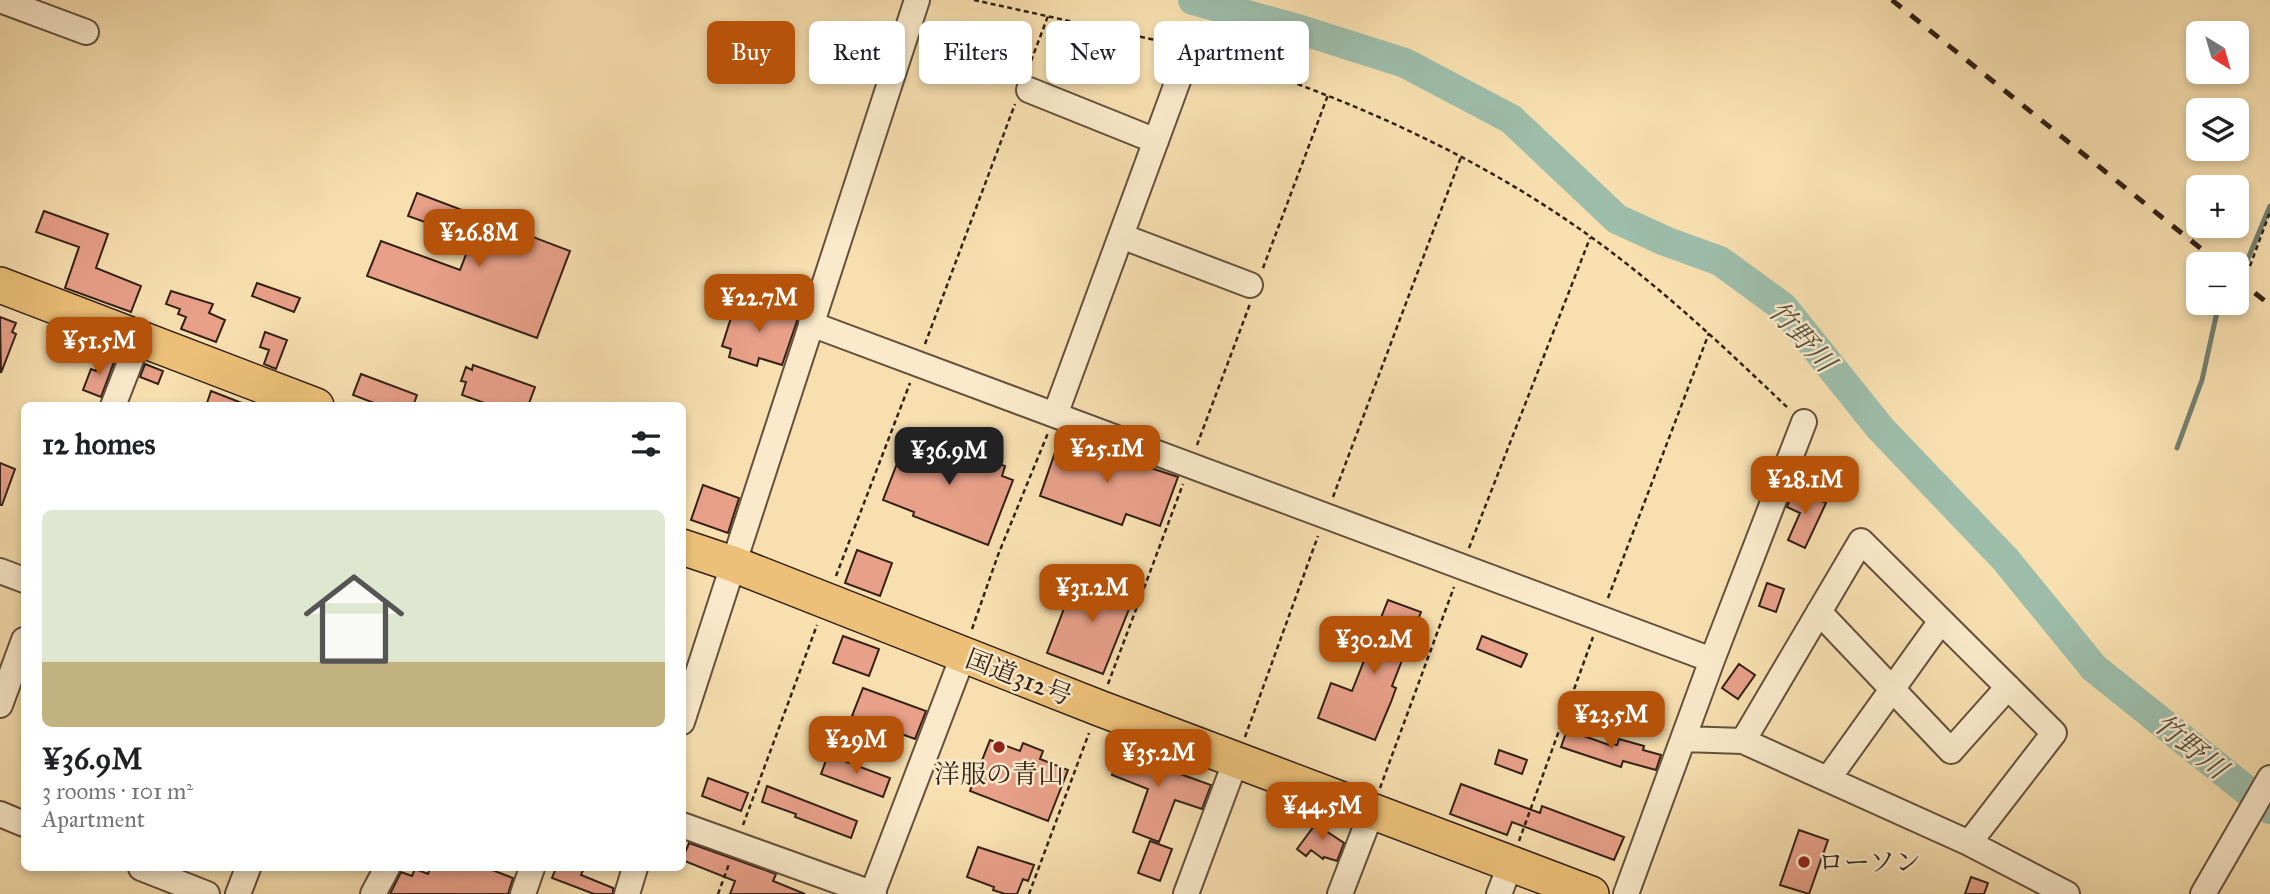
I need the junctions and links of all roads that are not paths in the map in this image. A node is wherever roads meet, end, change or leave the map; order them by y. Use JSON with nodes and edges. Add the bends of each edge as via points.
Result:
{"nodes":[{"id":1,"x":0,"y":0,"type":"edge"},
{"id":2,"x":917,"y":0,"type":"edge"},
{"id":3,"x":86,"y":32,"type":"dead end"},
{"id":4,"x":1177,"y":84,"type":"edge"},
{"id":5,"x":1024,"y":88,"type":"road end"},
{"id":6,"x":1156,"y":141,"type":"junction"},
{"id":7,"x":1121,"y":236,"type":"junction"},
{"id":8,"x":0,"y":286,"type":"edge"},
{"id":9,"x":1254,"y":286,"type":"road end"},
{"id":10,"x":811,"y":324,"type":"junction"},
{"id":11,"x":139,"y":339,"type":"junction"},
{"id":12,"x":115,"y":402,"type":"edge"},
{"id":13,"x":305,"y":402,"type":"edge"},
{"id":14,"x":1055,"y":415,"type":"junction"},
{"id":15,"x":1804,"y":422,"type":"road end"},
{"id":16,"x":686,"y":548,"type":"edge"},
{"id":17,"x":733,"y":564,"type":"junction"},
{"id":18,"x":0,"y":571,"type":"edge"},
{"id":19,"x":21,"y":579,"type":"edge"},
{"id":20,"x":1819,"y":612,"type":"junction"},
{"id":21,"x":1941,"y":621,"type":"junction"},
{"id":22,"x":963,"y":656,"type":"junction"},
{"id":23,"x":21,"y":660,"type":"edge"},
{"id":24,"x":1712,"y":660,"type":"junction"},
{"id":25,"x":18,"y":680,"type":"edge"},
{"id":26,"x":2008,"y":687,"type":"junction"},
{"id":27,"x":1892,"y":688,"type":"junction"},
{"id":28,"x":0,"y":705,"type":"edge"},
{"id":29,"x":686,"y":710,"type":"edge"},
{"id":30,"x":1683,"y":739,"type":"junction"},
{"id":31,"x":1743,"y":741,"type":"junction"},
{"id":32,"x":1236,"y":760,"type":"junction"},
{"id":33,"x":2270,"y":778,"type":"edge"},
{"id":34,"x":1828,"y":779,"type":"junction"},
{"id":35,"x":1372,"y":811,"type":"junction"},
{"id":36,"x":0,"y":814,"type":"edge"},
{"id":37,"x":21,"y":823,"type":"edge"},
{"id":38,"x":686,"y":826,"type":"edge"},
{"id":39,"x":1969,"y":843,"type":"junction"},
{"id":40,"x":149,"y":871,"type":"edge"},
{"id":41,"x":247,"y":871,"type":"edge"},
{"id":42,"x":385,"y":871,"type":"edge"},
{"id":43,"x":531,"y":871,"type":"edge"},
{"id":44,"x":634,"y":871,"type":"edge"},
{"id":45,"x":1505,"y":879,"type":"edge"},
{"id":46,"x":207,"y":894,"type":"edge"},
{"id":47,"x":238,"y":894,"type":"edge"},
{"id":48,"x":373,"y":894,"type":"edge"},
{"id":49,"x":523,"y":894,"type":"edge"},
{"id":50,"x":627,"y":894,"type":"edge"},
{"id":51,"x":873,"y":894,"type":"edge"},
{"id":52,"x":1186,"y":894,"type":"edge"},
{"id":53,"x":1340,"y":894,"type":"edge"},
{"id":54,"x":1591,"y":894,"type":"edge"},
{"id":55,"x":1626,"y":894,"type":"edge"},
{"id":56,"x":2067,"y":894,"type":"edge"},
{"id":57,"x":2203,"y":894,"type":"edge"}],
"edges":[{"from":1,"to":3,"type":"street"},
{"from":2,"to":10,"type":"street"},
{"from":4,"to":6,"type":"street"},
{"from":5,"to":6,"type":"street"},
{"from":6,"to":7,"type":"street"},
{"from":7,"to":9,"type":"street"},
{"from":7,"to":14,"type":"street"},
{"from":8,"to":11,"type":"highway"},
{"from":10,"to":14,"type":"street"},
{"from":10,"to":17,"type":"street"},
{"from":11,"to":12,"type":"street"},
{"from":11,"to":13,"type":"highway"},
{"from":14,"to":24,"type":"street"},
{"from":15,"to":24,"type":"street"},
{"from":16,"to":17,"type":"highway","name":"国道312号"},
{"from":17,"to":22,"type":"highway","name":"国道312号"},
{"from":17,"to":29,"type":"street"},
{"from":18,"to":19,"type":"street"},
{"from":20,"to":21,"type":"street","via":[[1861,541]]},
{"from":20,"to":27,"type":"street"},
{"from":20,"to":31,"type":"street"},
{"from":21,"to":26,"type":"street"},
{"from":21,"to":27,"type":"street"},
{"from":22,"to":32,"type":"highway","name":"国道312号"},
{"from":22,"to":51,"type":"street"},
{"from":23,"to":25,"type":"street"},
{"from":24,"to":30,"type":"street"},
{"from":25,"to":28,"type":"street"},
{"from":26,"to":27,"type":"street","via":[[1951,751]]},
{"from":26,"to":39,"type":"street","via":[[2054,733]]},
{"from":27,"to":34,"type":"street"},
{"from":30,"to":31,"type":"street"},
{"from":30,"to":55,"type":"street"},
{"from":31,"to":34,"type":"street"},
{"from":32,"to":35,"type":"highway","name":"国道312号"},
{"from":32,"to":52,"type":"street"},
{"from":33,"to":57,"type":"street"},
{"from":34,"to":39,"type":"street"},
{"from":35,"to":45,"type":"highway","name":"国道312号"},
{"from":35,"to":53,"type":"street"},
{"from":36,"to":37,"type":"street"},
{"from":38,"to":51,"type":"street"},
{"from":39,"to":56,"type":"street"},
{"from":40,"to":46,"type":"street"},
{"from":41,"to":47,"type":"street"},
{"from":42,"to":48,"type":"street"},
{"from":43,"to":49,"type":"street"},
{"from":44,"to":50,"type":"street"},
{"from":45,"to":54,"type":"highway","name":"国道312号"}]}
